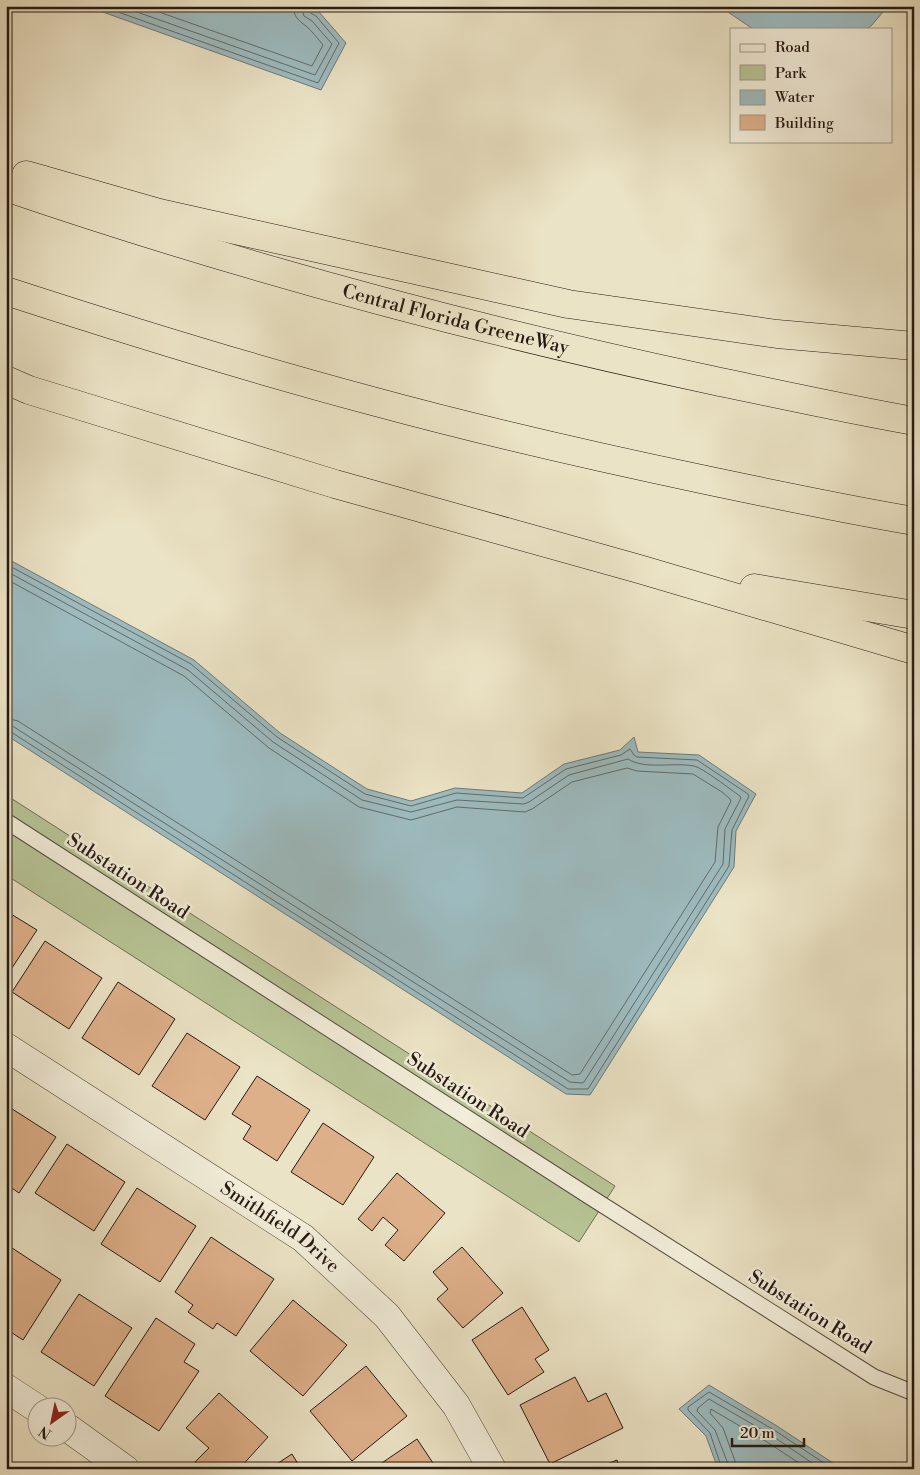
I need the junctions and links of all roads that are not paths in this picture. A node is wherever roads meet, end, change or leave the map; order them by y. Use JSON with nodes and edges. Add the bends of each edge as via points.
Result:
{"nodes":[{"id":1,"x":6,"y":169,"type":"edge"},
{"id":2,"x":6,"y":187,"type":"edge"},
{"id":3,"x":6,"y":291,"type":"edge"},
{"id":4,"x":914,"y":346,"type":"edge"},
{"id":5,"x":6,"y":380,"type":"edge"},
{"id":6,"x":914,"y":421,"type":"edge"},
{"id":7,"x":914,"y":522,"type":"edge"},
{"id":8,"x":639,"y":569,"type":"junction"},
{"id":9,"x":914,"y":614,"type":"edge"},
{"id":10,"x":914,"y":650,"type":"edge"},
{"id":11,"x":6,"y":821,"type":"edge"},
{"id":12,"x":6,"y":1047,"type":"edge"},
{"id":13,"x":6,"y":1388,"type":"edge"},
{"id":14,"x":914,"y":1393,"type":"edge"},
{"id":15,"x":28,"y":1402,"type":"edge"},
{"id":16,"x":78,"y":1435,"type":"edge"},
{"id":17,"x":125,"y":1469,"type":"edge"},
{"id":18,"x":492,"y":1469,"type":"edge"}],
"edges":[{"from":1,"to":4,"type":"highway","via":[[159,213],[568,304],[777,334]]},
{"from":2,"to":6,"type":"highway","name":"Central Florida GreeneWay","via":[[277,272],[411,309],[657,368]]},
{"from":3,"to":7,"type":"highway","via":[[377,403],[636,465]]},
{"from":5,"to":8,"type":"highway","via":[[29,390],[326,481]]},
{"from":8,"to":9,"type":"highway"},
{"from":8,"to":10,"type":"highway"},
{"from":11,"to":14,"type":"lane","name":"Substation Road","via":[[874,1377]]},
{"from":12,"to":18,"type":"street","name":"Smithfield Drive","via":[[303,1238],[387,1316],[456,1405]]},
{"from":13,"to":15,"type":"street"},
{"from":16,"to":17,"type":"street"}]}
